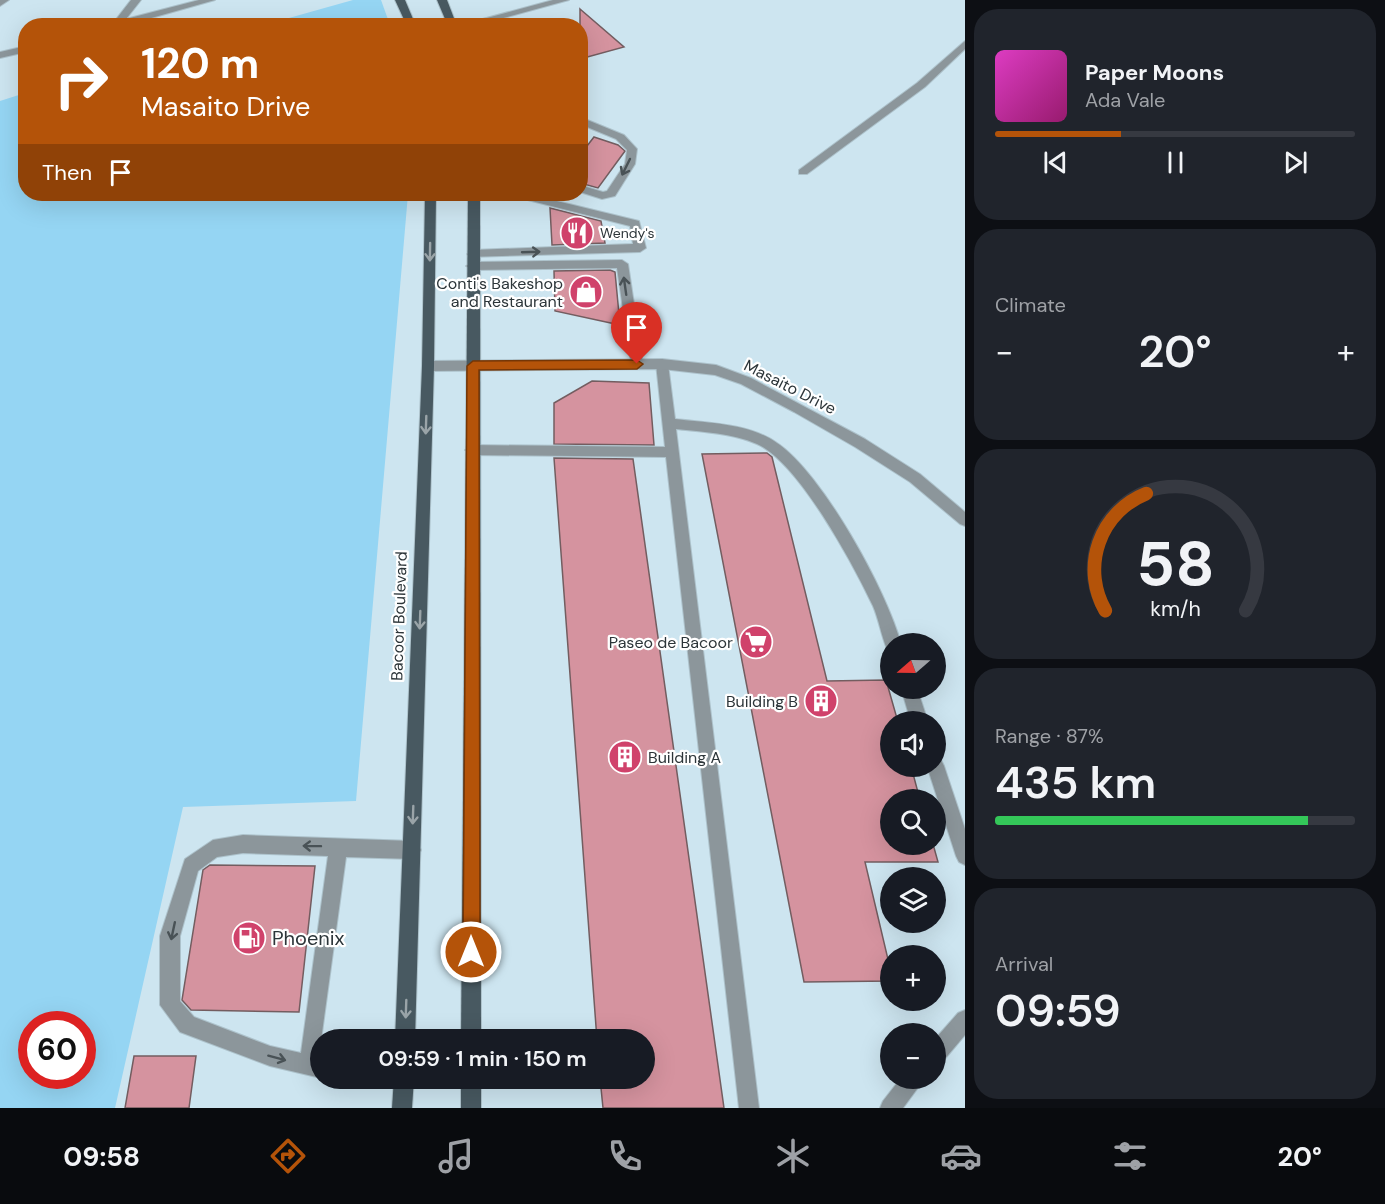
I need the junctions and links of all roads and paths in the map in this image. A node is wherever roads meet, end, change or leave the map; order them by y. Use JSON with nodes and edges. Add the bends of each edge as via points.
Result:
{"nodes":[{"id":1,"x":4,"y":0,"type":"edge"},
{"id":2,"x":136,"y":0,"type":"edge"},
{"id":3,"x":210,"y":0,"type":"edge"},
{"id":4,"x":400,"y":0,"type":"edge"},
{"id":5,"x":442,"y":0,"type":"edge"},
{"id":6,"x":564,"y":0,"type":"edge"},
{"id":7,"x":0,"y":3,"type":"edge"},
{"id":8,"x":119,"y":18,"type":"edge"},
{"id":9,"x":140,"y":18,"type":"edge"},
{"id":10,"x":408,"y":18,"type":"edge"},
{"id":11,"x":450,"y":18,"type":"edge"},
{"id":12,"x":493,"y":18,"type":"edge"},
{"id":13,"x":965,"y":44,"type":"edge"},
{"id":14,"x":18,"y":50,"type":"edge"},
{"id":15,"x":3,"y":52,"type":"edge"},
{"id":16,"x":588,"y":124,"type":"edge"},
{"id":17,"x":803,"y":172,"type":"dead end"},
{"id":18,"x":588,"y":191,"type":"edge"},
{"id":19,"x":430,"y":201,"type":"edge"},
{"id":20,"x":474,"y":201,"type":"edge"},
{"id":21,"x":544,"y":201,"type":"edge"},
{"id":22,"x":472,"y":260,"type":"junction"},
{"id":23,"x":637,"y":364,"type":"junction"},
{"id":24,"x":662,"y":364,"type":"junction"},
{"id":25,"x":428,"y":366,"type":"junction"},
{"id":26,"x":473,"y":366,"type":"junction"},
{"id":27,"x":669,"y":423,"type":"junction"},
{"id":28,"x":472,"y":450,"type":"junction"},
{"id":29,"x":672,"y":452,"type":"junction"},
{"id":30,"x":965,"y":520,"type":"edge"},
{"id":31,"x":890,"y":633,"type":"edge"},
{"id":32,"x":939,"y":777,"type":"edge"},
{"id":33,"x":338,"y":846,"type":"junction"},
{"id":34,"x":412,"y":850,"type":"junction"},
{"id":35,"x":965,"y":856,"type":"edge"},
{"id":36,"x":965,"y":1020,"type":"edge"},
{"id":37,"x":319,"y":1029,"type":"edge"},
{"id":38,"x":405,"y":1029,"type":"edge"},
{"id":39,"x":471,"y":1029,"type":"edge"},
{"id":40,"x":946,"y":1042,"type":"edge"},
{"id":41,"x":310,"y":1066,"type":"edge"},
{"id":42,"x":400,"y":1089,"type":"edge"},
{"id":43,"x":471,"y":1089,"type":"edge"},
{"id":44,"x":906,"y":1089,"type":"edge"},
{"id":45,"x":402,"y":1108,"type":"edge"},
{"id":46,"x":471,"y":1108,"type":"edge"},
{"id":47,"x":749,"y":1108,"type":"edge"},
{"id":48,"x":890,"y":1108,"type":"edge"}],
"edges":[{"from":1,"to":7,"type":"street"},
{"from":2,"to":8,"type":"street"},
{"from":3,"to":9,"type":"street"},
{"from":4,"to":10,"type":"main road"},
{"from":5,"to":11,"type":"main road"},
{"from":6,"to":12,"type":"street"},
{"from":13,"to":17,"type":"street","via":[[921,86]]},
{"from":14,"to":15,"type":"street"},
{"from":16,"to":18,"type":"street","one_way":true,"via":[[620,138],[632,149],[630,164],[611,194],[602,196]]},
{"from":19,"to":25,"type":"main road","name":"Bacoor Boulevard","one_way":true},
{"from":20,"to":22,"type":"main road"},
{"from":22,"to":21,"type":"street","one_way":true,"via":[[640,248],[635,224]]},
{"from":23,"to":22,"type":"street","one_way":true,"via":[[622,264]]},
{"from":22,"to":26,"type":"main road"},
{"from":23,"to":24,"type":"street","name":"Masaito Drive"},
{"from":23,"to":26,"type":"street","name":"Masaito Drive"},
{"from":24,"to":27,"type":"street"},
{"from":24,"to":30,"type":"street","name":"Masaito Drive","via":[[716,370],[799,408],[915,478]]},
{"from":25,"to":26,"type":"street","name":"Masaito Drive"},
{"from":25,"to":34,"type":"main road","name":"Bacoor Boulevard","one_way":true},
{"from":26,"to":28,"type":"main road"},
{"from":27,"to":29,"type":"street"},
{"from":27,"to":31,"type":"street","via":[[734,432],[771,445],[789,460],[830,516],[879,602]]},
{"from":28,"to":29,"type":"street"},
{"from":28,"to":39,"type":"main road"},
{"from":29,"to":47,"type":"street"},
{"from":32,"to":35,"type":"street"},
{"from":33,"to":34,"type":"street"},
{"from":33,"to":37,"type":"street"},
{"from":33,"to":41,"type":"street","one_way":true,"via":[[243,844],[213,849],[191,866],[170,936],[171,1005],[187,1024],[270,1056]]},
{"from":34,"to":38,"type":"main road","name":"Bacoor Boulevard","one_way":true},
{"from":36,"to":40,"type":"street"},
{"from":42,"to":45,"type":"main road"},
{"from":43,"to":46,"type":"main road"},
{"from":44,"to":48,"type":"street"}]}
